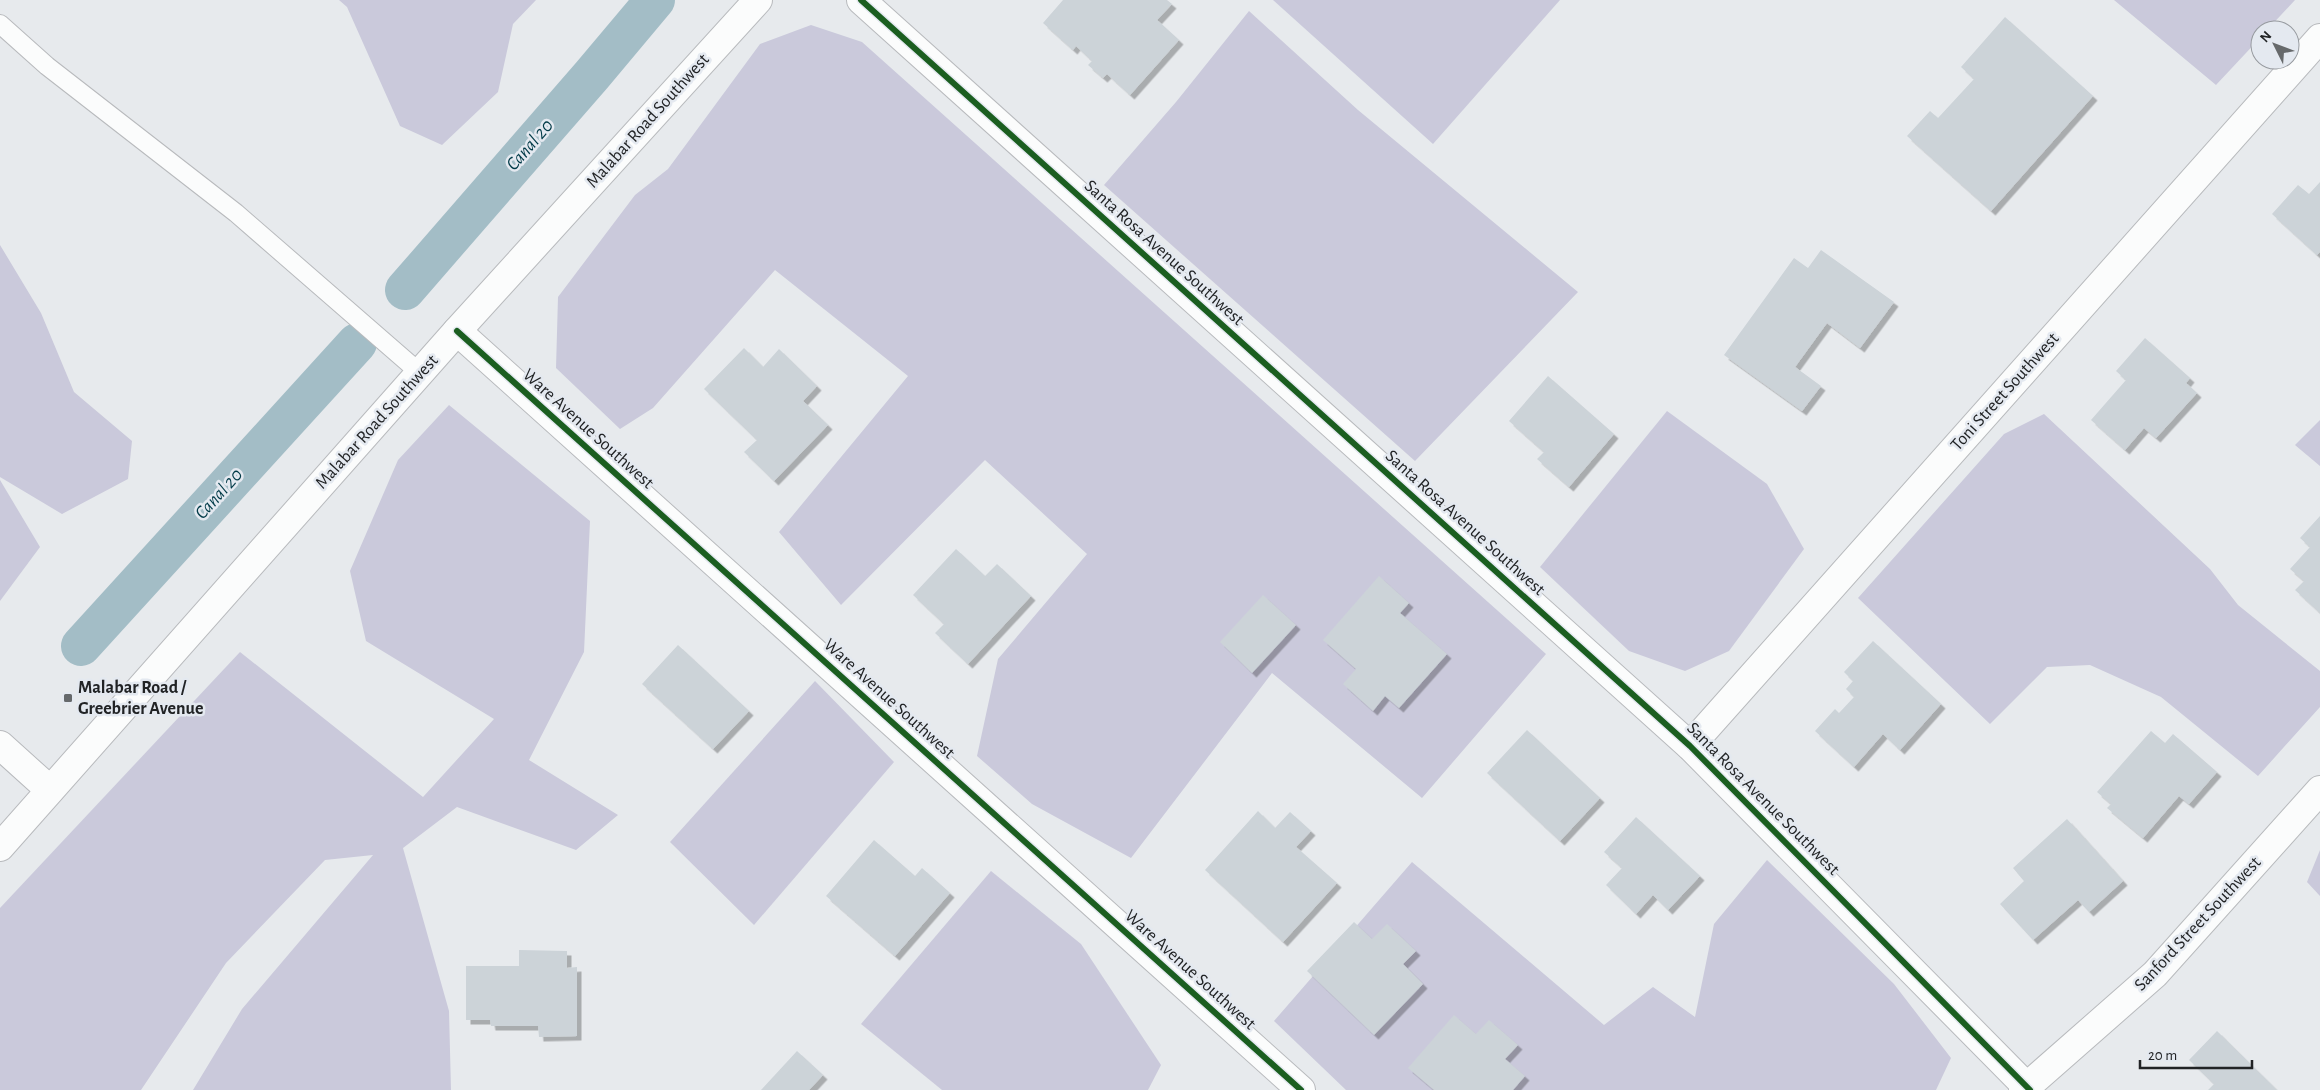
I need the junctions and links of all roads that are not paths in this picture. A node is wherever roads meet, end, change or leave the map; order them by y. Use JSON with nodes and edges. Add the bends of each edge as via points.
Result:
{"nodes":[{"id":1,"x":758,"y":0,"type":"edge"},
{"id":2,"x":860,"y":0,"type":"edge"},
{"id":3,"x":0,"y":24,"type":"edge"},
{"id":4,"x":2320,"y":38,"type":"edge"},
{"id":5,"x":457,"y":331,"type":"junction"},
{"id":6,"x":420,"y":373,"type":"junction"},
{"id":7,"x":0,"y":745,"type":"edge"},
{"id":8,"x":1690,"y":746,"type":"junction"},
{"id":9,"x":50,"y":790,"type":"junction"},
{"id":10,"x":2320,"y":790,"type":"edge"},
{"id":11,"x":0,"y":847,"type":"edge"},
{"id":12,"x":2026,"y":1089,"type":"edge"},
{"id":13,"x":1301,"y":1090,"type":"edge"}],
"edges":[{"from":1,"to":5,"type":"street","name":"Malabar Road Southwest"},
{"from":2,"to":8,"type":"street","name":"Santa Rosa Avenue Southwest"},
{"from":3,"to":6,"type":"lane","via":[[47,66],[236,213]]},
{"from":4,"to":8,"type":"street","name":"Toni Street Southwest"},
{"from":5,"to":6,"type":"street","name":"Malabar Road Southwest"},
{"from":5,"to":13,"type":"street","name":"Ware Avenue Southwest"},
{"from":6,"to":9,"type":"street","name":"Malabar Road Southwest"},
{"from":7,"to":9,"type":"street"},
{"from":8,"to":12,"type":"street","name":"Santa Rosa Avenue Southwest"},
{"from":9,"to":11,"type":"street","name":"Malabar Road Southwest"},
{"from":10,"to":12,"type":"street","name":"Sanford Street Southwest","via":[[2155,974]]}]}
